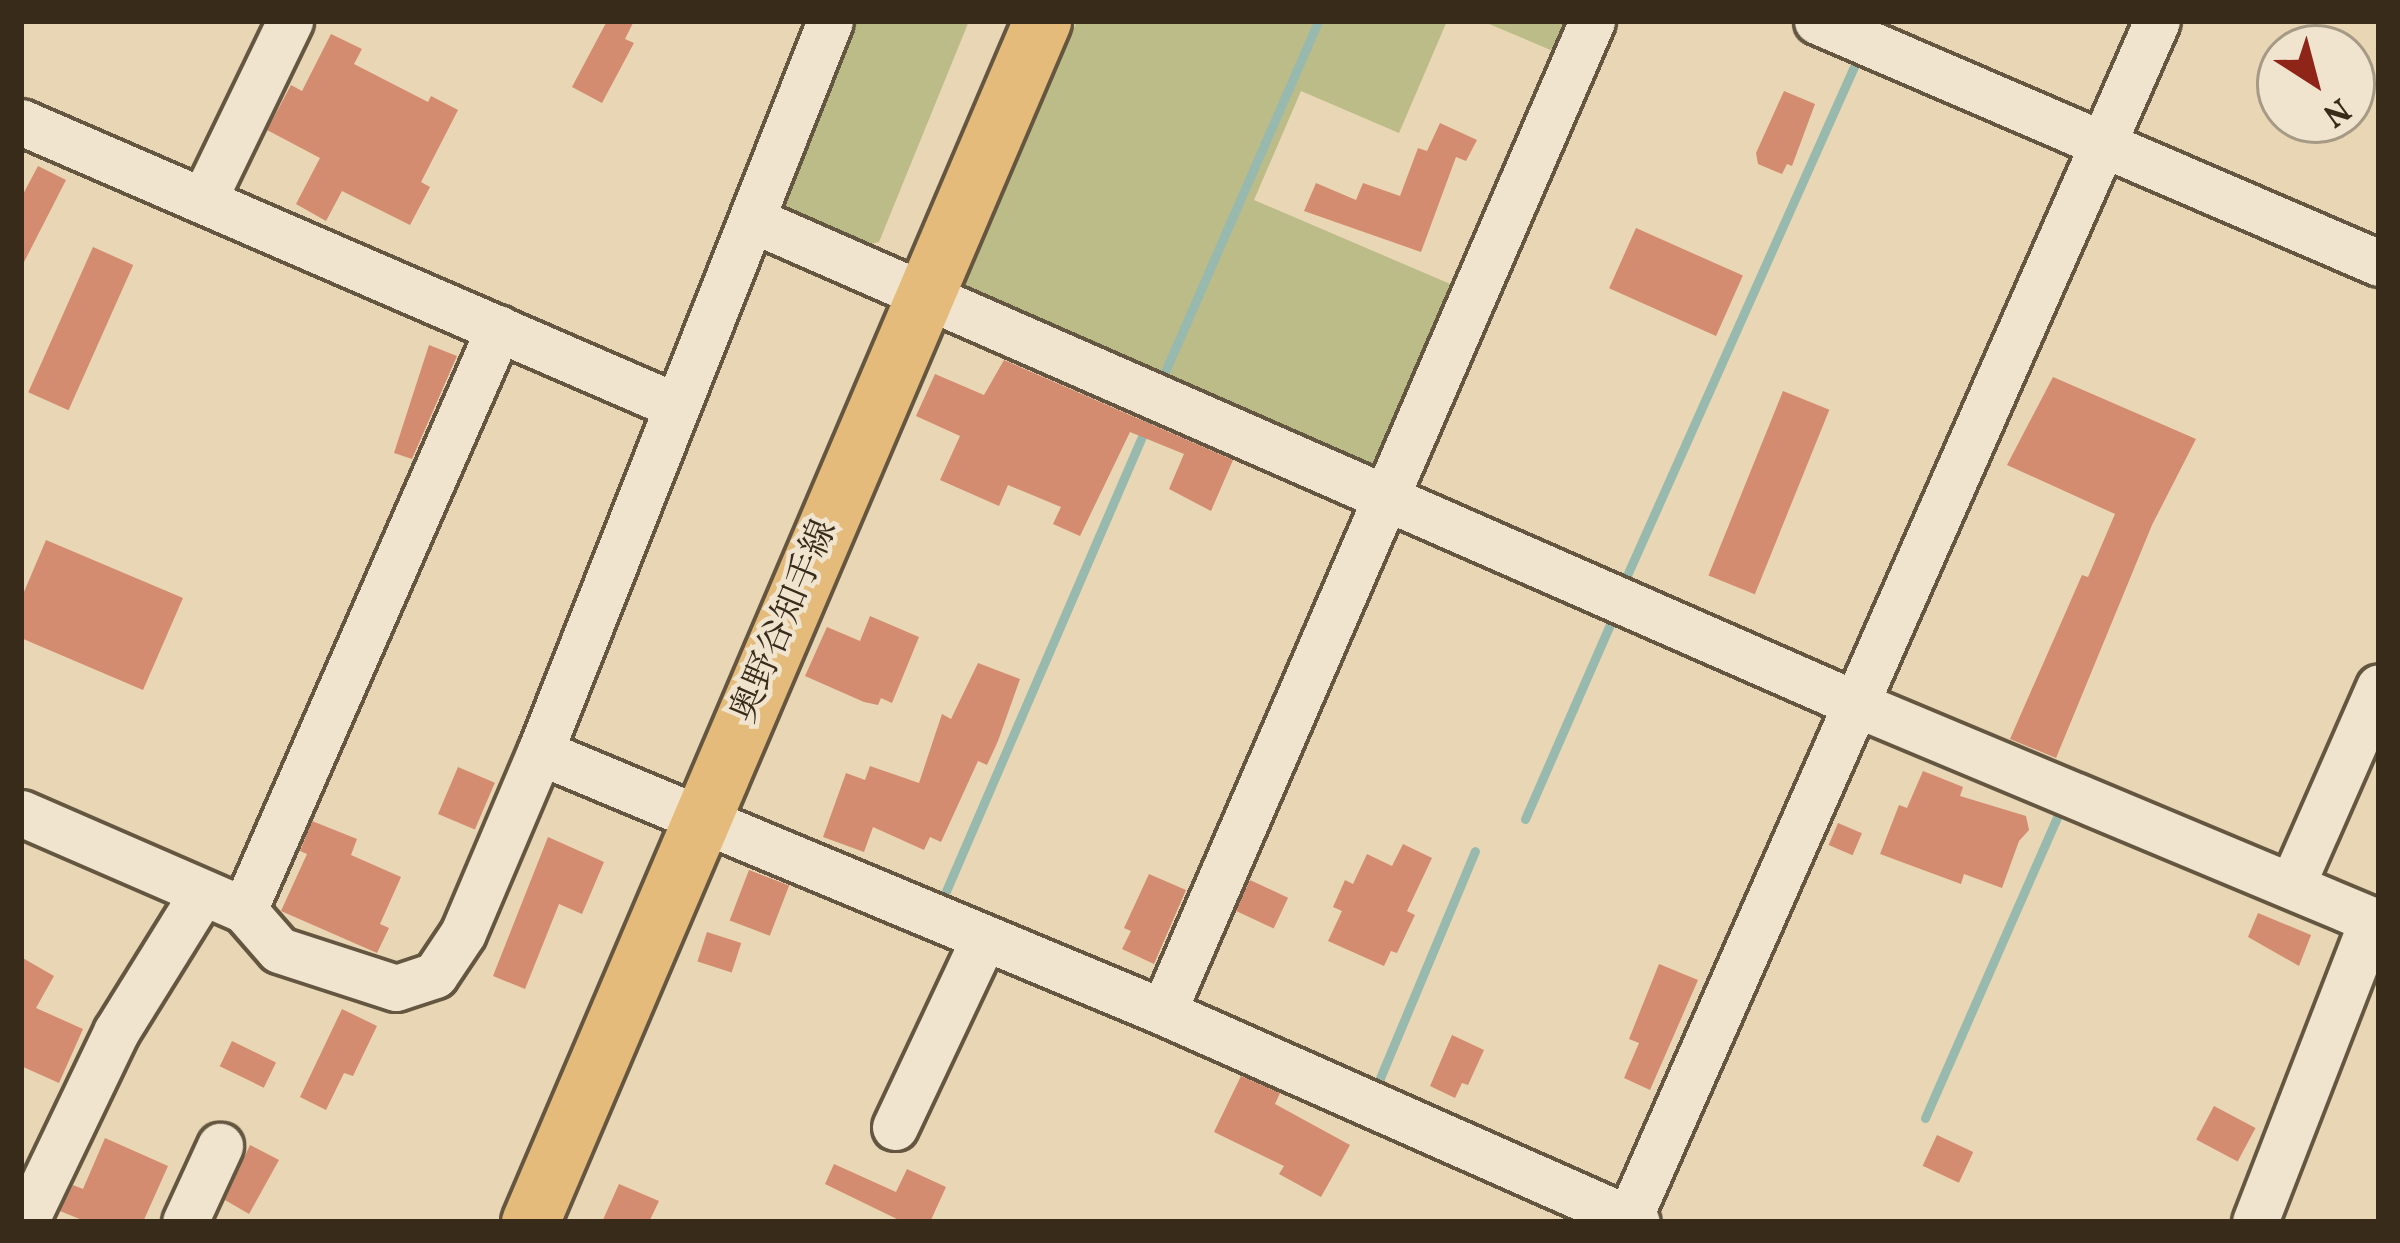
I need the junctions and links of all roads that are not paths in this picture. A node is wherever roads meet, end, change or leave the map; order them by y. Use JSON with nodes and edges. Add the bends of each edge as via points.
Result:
{"nodes":[{"id":1,"x":290,"y":21,"type":"edge"},
{"id":2,"x":830,"y":21,"type":"edge"},
{"id":3,"x":1002,"y":21,"type":"edge"},
{"id":4,"x":1042,"y":21,"type":"edge"},
{"id":5,"x":1592,"y":21,"type":"edge"},
{"id":6,"x":1817,"y":21,"type":"edge"},
{"id":7,"x":2157,"y":21,"type":"edge"},
{"id":8,"x":21,"y":122,"type":"edge"},
{"id":9,"x":2102,"y":146,"type":"junction"},
{"id":10,"x":204,"y":199,"type":"junction"},
{"id":11,"x":753,"y":220,"type":"junction"},
{"id":12,"x":2379,"y":263,"type":"edge"},
{"id":13,"x":908,"y":287,"type":"junction"},
{"id":14,"x":499,"y":328,"type":"junction"},
{"id":15,"x":674,"y":405,"type":"junction"},
{"id":16,"x":1385,"y":494,"type":"junction"},
{"id":17,"x":2379,"y":687,"type":"edge"},
{"id":18,"x":1856,"y":704,"type":"junction"},
{"id":19,"x":541,"y":752,"type":"junction"},
{"id":20,"x":21,"y":813,"type":"edge"},
{"id":21,"x":685,"y":814,"type":"junction"},
{"id":22,"x":2292,"y":885,"type":"junction"},
{"id":23,"x":201,"y":895,"type":"junction"},
{"id":24,"x":244,"y":910,"type":"junction"},
{"id":25,"x":2375,"y":922,"type":"edge"},
{"id":26,"x":984,"y":938,"type":"junction"},
{"id":27,"x":1163,"y":1012,"type":"junction"},
{"id":28,"x":895,"y":1127,"type":"dead end"},
{"id":29,"x":220,"y":1146,"type":"dead end"},
{"id":30,"x":1633,"y":1220,"type":"edge"},
{"id":31,"x":25,"y":1222,"type":"edge"},
{"id":32,"x":184,"y":1222,"type":"edge"},
{"id":33,"x":492,"y":1222,"type":"edge"},
{"id":34,"x":530,"y":1222,"type":"edge"},
{"id":35,"x":2255,"y":1222,"type":"edge"}],
"edges":[{"from":1,"to":10,"type":"street"},
{"from":2,"to":11,"type":"street"},
{"from":3,"to":13,"type":"main road","name":"奥野谷知手線"},
{"from":4,"to":13,"type":"main road","name":"奥野谷知手線"},
{"from":5,"to":16,"type":"street"},
{"from":6,"to":9,"type":"street"},
{"from":7,"to":9,"type":"street"},
{"from":8,"to":10,"type":"street"},
{"from":9,"to":12,"type":"street"},
{"from":9,"to":18,"type":"street"},
{"from":10,"to":14,"type":"street"},
{"from":11,"to":13,"type":"street"},
{"from":11,"to":15,"type":"street"},
{"from":13,"to":16,"type":"street"},
{"from":13,"to":21,"type":"main road","name":"奥野谷知手線"},
{"from":14,"to":15,"type":"street"},
{"from":14,"to":24,"type":"street"},
{"from":15,"to":19,"type":"street"},
{"from":16,"to":18,"type":"street"},
{"from":16,"to":27,"type":"street"},
{"from":17,"to":22,"type":"street"},
{"from":18,"to":22,"type":"street"},
{"from":18,"to":30,"type":"street"},
{"from":19,"to":21,"type":"street"},
{"from":19,"to":24,"type":"street","via":[[463,933],[435,975],[396,988],[359,978],[279,950]]},
{"from":20,"to":23,"type":"street"},
{"from":21,"to":26,"type":"street"},
{"from":21,"to":33,"type":"main road","name":"奥野谷知手線"},
{"from":21,"to":34,"type":"main road","name":"奥野谷知手線"},
{"from":22,"to":25,"type":"street"},
{"from":23,"to":24,"type":"street"},
{"from":23,"to":31,"type":"street","via":[[116,1032]]},
{"from":25,"to":35,"type":"street"},
{"from":26,"to":27,"type":"street"},
{"from":26,"to":28,"type":"street"},
{"from":27,"to":30,"type":"street"},
{"from":29,"to":32,"type":"street"}]}
